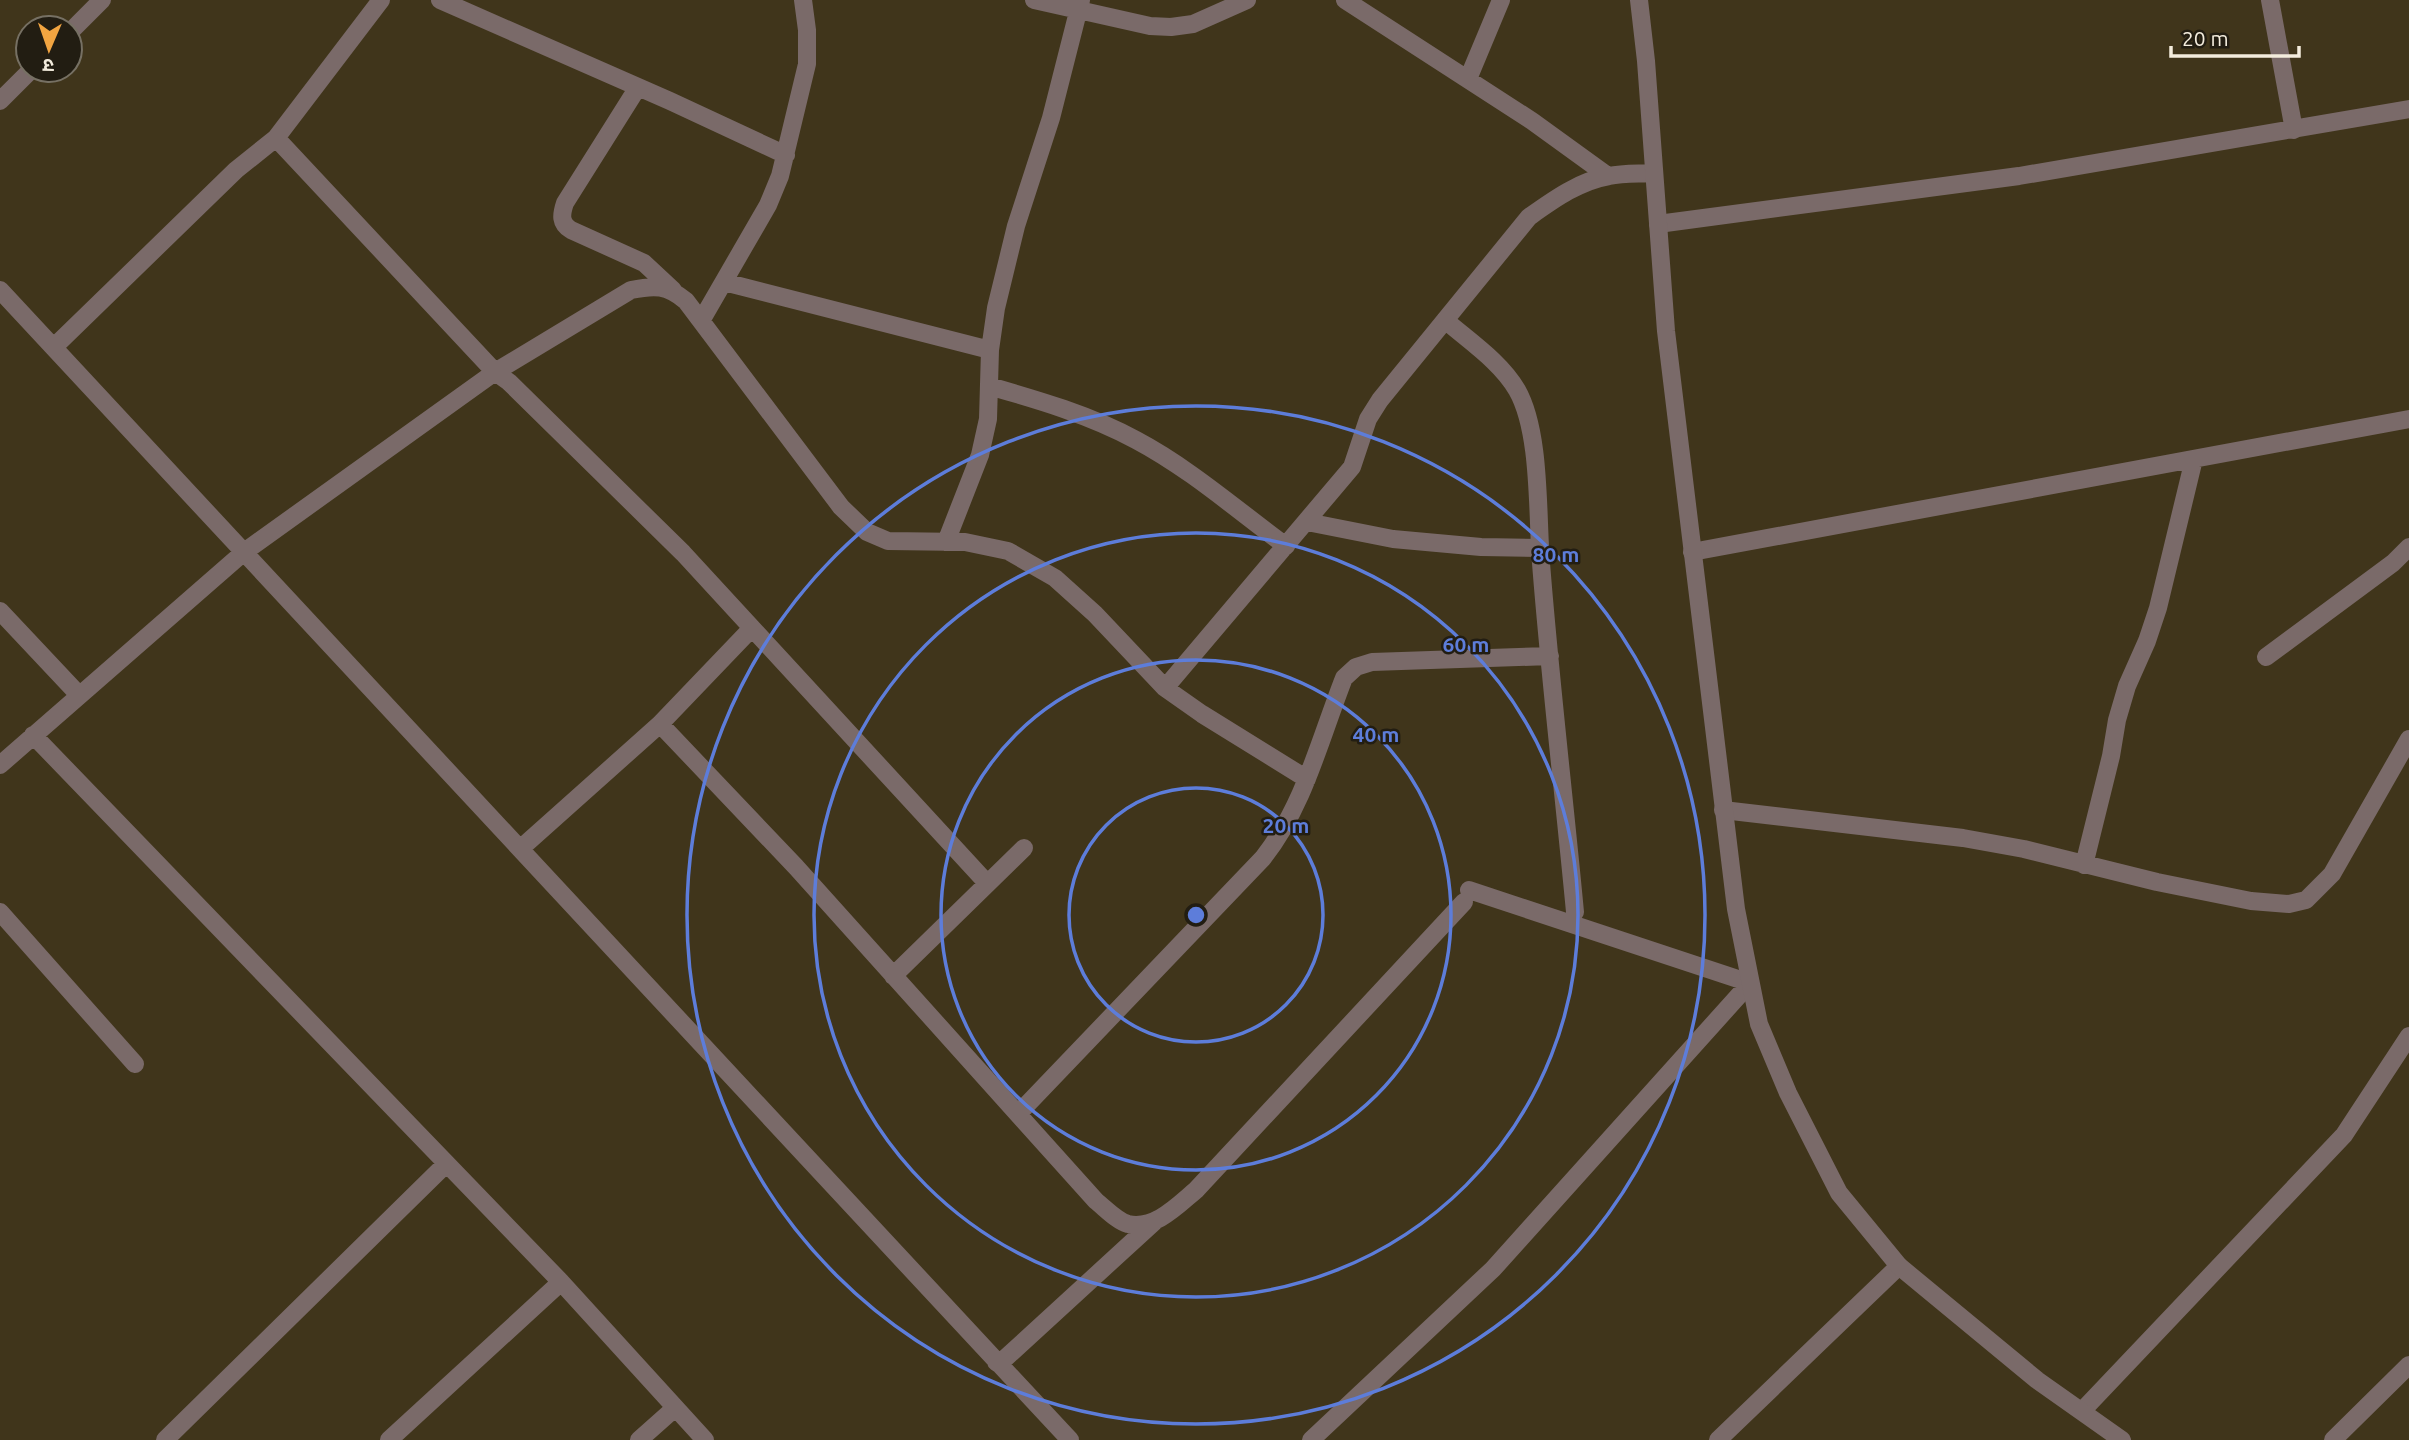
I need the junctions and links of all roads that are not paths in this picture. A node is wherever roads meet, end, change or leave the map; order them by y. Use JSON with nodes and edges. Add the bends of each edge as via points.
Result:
{"nodes":[{"id":1,"x":102,"y":0,"type":"edge"},
{"id":2,"x":381,"y":0,"type":"edge"},
{"id":3,"x":440,"y":0,"type":"edge"},
{"id":4,"x":803,"y":0,"type":"edge"},
{"id":5,"x":1034,"y":0,"type":"edge"},
{"id":6,"x":1247,"y":0,"type":"edge"},
{"id":7,"x":1345,"y":0,"type":"edge"},
{"id":8,"x":1501,"y":0,"type":"edge"},
{"id":9,"x":1639,"y":0,"type":"edge"},
{"id":10,"x":2270,"y":0,"type":"edge"},
{"id":11,"x":1080,"y":4,"type":"edge"},
{"id":12,"x":84,"y":18,"type":"edge"},
{"id":13,"x":1468,"y":79,"type":"junction"},
{"id":14,"x":17,"y":84,"type":"edge"},
{"id":15,"x":638,"y":87,"type":"junction"},
{"id":16,"x":0,"y":101,"type":"edge"},
{"id":17,"x":2409,"y":110,"type":"edge"},
{"id":18,"x":2294,"y":130,"type":"junction"},
{"id":19,"x":276,"y":138,"type":"junction"},
{"id":20,"x":786,"y":155,"type":"junction"},
{"id":21,"x":1654,"y":173,"type":"junction"},
{"id":22,"x":1608,"y":176,"type":"junction"},
{"id":23,"x":1658,"y":224,"type":"junction"},
{"id":24,"x":724,"y":282,"type":"junction"},
{"id":25,"x":0,"y":290,"type":"edge"},
{"id":26,"x":673,"y":290,"type":"junction"},
{"id":27,"x":1445,"y":320,"type":"junction"},
{"id":28,"x":701,"y":321,"type":"junction"},
{"id":29,"x":54,"y":347,"type":"junction"},
{"id":30,"x":990,"y":350,"type":"junction"},
{"id":31,"x":495,"y":372,"type":"junction"},
{"id":32,"x":989,"y":386,"type":"junction"},
{"id":33,"x":2409,"y":419,"type":"edge"},
{"id":34,"x":2194,"y":459,"type":"junction"},
{"id":35,"x":1307,"y":522,"type":"junction"},
{"id":36,"x":946,"y":542,"type":"junction"},
{"id":37,"x":1286,"y":546,"type":"junction"},
{"id":38,"x":2409,"y":547,"type":"edge"},
{"id":39,"x":1540,"y":548,"type":"junction"},
{"id":40,"x":244,"y":552,"type":"junction"},
{"id":41,"x":1692,"y":552,"type":"junction"},
{"id":42,"x":0,"y":611,"type":"edge"},
{"id":43,"x":752,"y":628,"type":"junction"},
{"id":44,"x":1550,"y":656,"type":"junction"},
{"id":45,"x":2266,"y":657,"type":"dead end"},
{"id":46,"x":1165,"y":688,"type":"junction"},
{"id":47,"x":79,"y":695,"type":"junction"},
{"id":48,"x":660,"y":723,"type":"junction"},
{"id":49,"x":33,"y":735,"type":"junction"},
{"id":50,"x":2409,"y":739,"type":"edge"},
{"id":51,"x":0,"y":765,"type":"edge"},
{"id":52,"x":1307,"y":779,"type":"junction"},
{"id":53,"x":1723,"y":810,"type":"junction"},
{"id":54,"x":1024,"y":848,"type":"dead end"},
{"id":55,"x":520,"y":849,"type":"junction"},
{"id":56,"x":2084,"y":865,"type":"junction"},
{"id":57,"x":986,"y":883,"type":"junction"},
{"id":58,"x":0,"y":912,"type":"edge"},
{"id":59,"x":1575,"y":912,"type":"dead end"},
{"id":60,"x":893,"y":976,"type":"junction"},
{"id":61,"x":1750,"y":983,"type":"junction"},
{"id":62,"x":2409,"y":1036,"type":"edge"},
{"id":63,"x":135,"y":1064,"type":"dead end"},
{"id":64,"x":1018,"y":1114,"type":"junction"},
{"id":65,"x":446,"y":1164,"type":"junction"},
{"id":66,"x":1154,"y":1222,"type":"junction"},
{"id":67,"x":1899,"y":1266,"type":"junction"},
{"id":68,"x":561,"y":1282,"type":"junction"},
{"id":69,"x":998,"y":1363,"type":"junction"},
{"id":70,"x":2409,"y":1365,"type":"edge"},
{"id":71,"x":675,"y":1408,"type":"junction"},
{"id":72,"x":2082,"y":1411,"type":"junction"},
{"id":73,"x":165,"y":1440,"type":"edge"},
{"id":74,"x":389,"y":1440,"type":"edge"},
{"id":75,"x":639,"y":1440,"type":"edge"},
{"id":76,"x":705,"y":1440,"type":"edge"},
{"id":77,"x":1070,"y":1440,"type":"edge"},
{"id":78,"x":1311,"y":1440,"type":"edge"},
{"id":79,"x":1718,"y":1440,"type":"edge"},
{"id":80,"x":2122,"y":1440,"type":"edge"},
{"id":81,"x":2333,"y":1440,"type":"edge"}],
"edges":[{"from":1,"to":12,"type":"street"},
{"from":2,"to":19,"type":"street"},
{"from":3,"to":15,"type":"street"},
{"from":4,"to":20,"type":"street","via":[[807,64]]},
{"from":5,"to":11,"type":"street"},
{"from":6,"to":11,"type":"street","via":[[1192,24],[1171,27],[1150,26]]},
{"from":7,"to":13,"type":"street"},
{"from":8,"to":13,"type":"street"},
{"from":9,"to":21,"type":"street"},
{"from":10,"to":18,"type":"street"},
{"from":11,"to":30,"type":"street","via":[[1051,118],[1016,226]]},
{"from":13,"to":22,"type":"street"},
{"from":14,"to":16,"type":"street"},
{"from":15,"to":20,"type":"street"},
{"from":15,"to":26,"type":"street","via":[[565,204],[561,219],[571,230],[644,263]]},
{"from":17,"to":18,"type":"street"},
{"from":18,"to":23,"type":"street","via":[[2019,176]]},
{"from":19,"to":29,"type":"street","via":[[236,170]]},
{"from":19,"to":31,"type":"street"},
{"from":20,"to":24,"type":"street","via":[[768,205]]},
{"from":21,"to":22,"type":"street"},
{"from":21,"to":23,"type":"street"},
{"from":22,"to":27,"type":"street","via":[[1580,185],[1529,217]]},
{"from":23,"to":41,"type":"street"},
{"from":24,"to":28,"type":"street"},
{"from":24,"to":30,"type":"street"},
{"from":25,"to":29,"type":"street"},
{"from":26,"to":28,"type":"street"},
{"from":26,"to":31,"type":"street","via":[[631,290]]},
{"from":27,"to":35,"type":"street","via":[[1380,400],[1368,419],[1352,467]]},
{"from":27,"to":39,"type":"street","via":[[1504,372],[1523,404],[1534,458]]},
{"from":28,"to":36,"type":"street","via":[[841,507],[867,532],[888,541]]},
{"from":29,"to":40,"type":"street"},
{"from":30,"to":32,"type":"street"},
{"from":31,"to":40,"type":"street"},
{"from":31,"to":43,"type":"street","via":[[683,553]]},
{"from":32,"to":36,"type":"street","via":[[980,455]]},
{"from":32,"to":37,"type":"street","via":[[1102,423],[1137,440]]},
{"from":33,"to":34,"type":"street"},
{"from":34,"to":41,"type":"street"},
{"from":34,"to":56,"type":"street","via":[[2158,608],[2117,720]]},
{"from":35,"to":37,"type":"street"},
{"from":35,"to":39,"type":"street","via":[[1393,540]]},
{"from":36,"to":46,"type":"street","via":[[1007,551],[1055,579]]},
{"from":37,"to":46,"type":"street"},
{"from":38,"to":45,"type":"street"},
{"from":39,"to":44,"type":"street"},
{"from":40,"to":47,"type":"street"},
{"from":40,"to":55,"type":"street"},
{"from":41,"to":53,"type":"street"},
{"from":42,"to":47,"type":"street"},
{"from":43,"to":48,"type":"street"},
{"from":43,"to":57,"type":"street"},
{"from":44,"to":52,"type":"street","via":[[1372,662],[1356,667],[1344,678]]},
{"from":44,"to":59,"type":"street"},
{"from":46,"to":52,"type":"street"},
{"from":47,"to":49,"type":"street"},
{"from":48,"to":55,"type":"street"},
{"from":48,"to":60,"type":"street"},
{"from":49,"to":51,"type":"street"},
{"from":49,"to":65,"type":"street"},
{"from":50,"to":56,"type":"street","via":[[2332,874],[2306,900],[2289,904],[2251,901]]},
{"from":52,"to":64,"type":"street","via":[[1282,834],[1263,858]]},
{"from":53,"to":56,"type":"street","via":[[1963,838]]},
{"from":53,"to":61,"type":"street"},
{"from":54,"to":57,"type":"street"},
{"from":55,"to":69,"type":"street"},
{"from":57,"to":60,"type":"street"},
{"from":58,"to":63,"type":"street"},
{"from":60,"to":64,"type":"street"},
{"from":61,"to":66,"type":"street","via":[[1467,896],[1196,1190]]},
{"from":61,"to":67,"type":"street","via":[[1759,1024],[1783,1082],[1839,1193]]},
{"from":61,"to":78,"type":"street","via":[[1493,1269]]},
{"from":62,"to":72,"type":"street","via":[[2344,1135]]},
{"from":64,"to":66,"type":"street","via":[[1096,1201],[1130,1224]]},
{"from":65,"to":68,"type":"street"},
{"from":65,"to":73,"type":"street"},
{"from":66,"to":69,"type":"street"},
{"from":67,"to":72,"type":"street","via":[[2037,1380]]},
{"from":67,"to":79,"type":"street"},
{"from":68,"to":71,"type":"street"},
{"from":68,"to":74,"type":"street"},
{"from":69,"to":77,"type":"street"},
{"from":70,"to":81,"type":"street"},
{"from":71,"to":75,"type":"street"},
{"from":71,"to":76,"type":"street"},
{"from":72,"to":80,"type":"street"}]}
